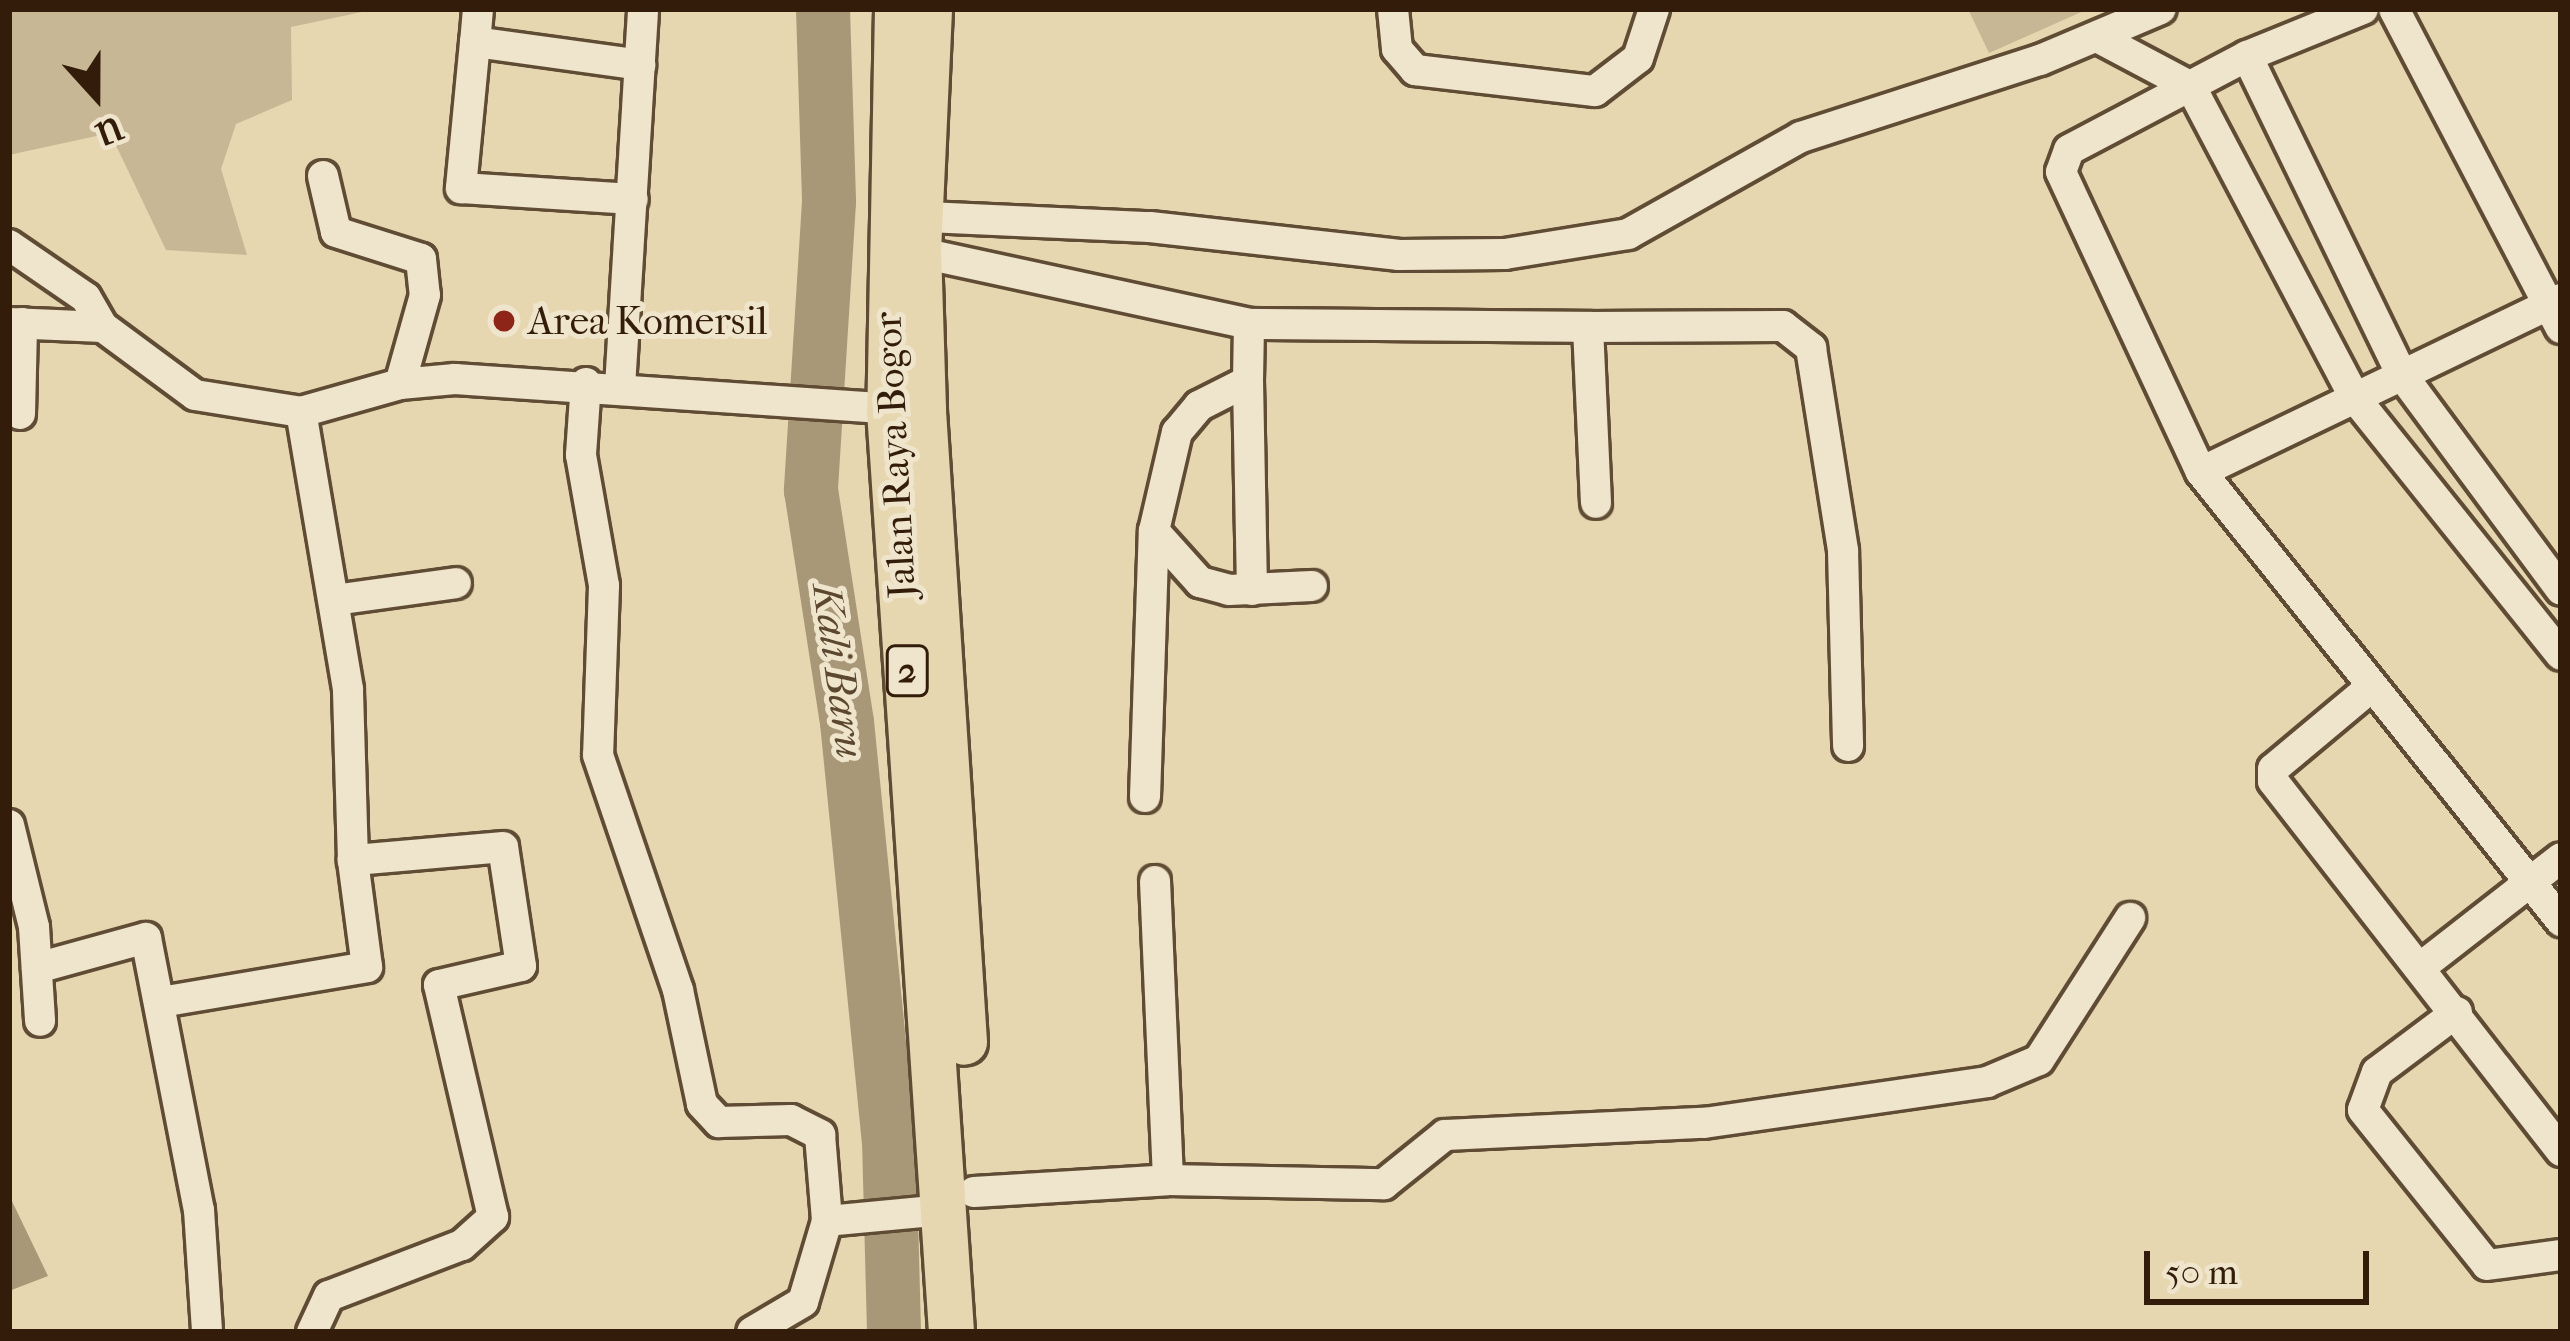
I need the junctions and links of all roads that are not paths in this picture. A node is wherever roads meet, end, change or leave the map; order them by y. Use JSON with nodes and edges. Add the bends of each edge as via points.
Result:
{"nodes":[{"id":1,"x":478,"y":9,"type":"edge"},
{"id":2,"x":643,"y":9,"type":"edge"},
{"id":3,"x":896,"y":9,"type":"edge"},
{"id":4,"x":929,"y":9,"type":"edge"},
{"id":5,"x":1393,"y":9,"type":"edge"},
{"id":6,"x":1654,"y":9,"type":"edge"},
{"id":7,"x":2161,"y":9,"type":"edge"},
{"id":8,"x":2362,"y":9,"type":"edge"},
{"id":9,"x":2394,"y":9,"type":"edge"},
{"id":10,"x":2099,"y":38,"type":"junction"},
{"id":11,"x":476,"y":42,"type":"junction"},
{"id":12,"x":2248,"y":56,"type":"junction"},
{"id":13,"x":640,"y":65,"type":"junction"},
{"id":14,"x":2191,"y":87,"type":"junction"},
{"id":15,"x":323,"y":176,"type":"dead end"},
{"id":16,"x":633,"y":199,"type":"junction"},
{"id":17,"x":903,"y":232,"type":"junction"},
{"id":18,"x":9,"y":245,"type":"edge"},
{"id":19,"x":2556,"y":312,"type":"edge"},
{"id":20,"x":15,"y":323,"type":"edge"},
{"id":21,"x":1250,"y":324,"type":"junction"},
{"id":22,"x":104,"y":327,"type":"junction"},
{"id":23,"x":1588,"y":327,"type":"junction"},
{"id":24,"x":2402,"y":375,"type":"junction"},
{"id":25,"x":1248,"y":381,"type":"junction"},
{"id":26,"x":586,"y":383,"type":"junction"},
{"id":27,"x":400,"y":384,"type":"junction"},
{"id":28,"x":620,"y":387,"type":"junction"},
{"id":29,"x":2355,"y":398,"type":"junction"},
{"id":30,"x":889,"y":409,"type":"junction"},
{"id":31,"x":301,"y":412,"type":"junction"},
{"id":32,"x":20,"y":414,"type":"dead end"},
{"id":33,"x":2201,"y":472,"type":"junction"},
{"id":34,"x":1596,"y":503,"type":"dead end"},
{"id":35,"x":1154,"y":531,"type":"junction"},
{"id":36,"x":456,"y":583,"type":"dead end"},
{"id":37,"x":1312,"y":586,"type":"dead end"},
{"id":38,"x":1252,"y":590,"type":"junction"},
{"id":39,"x":2561,"y":590,"type":"edge"},
{"id":40,"x":334,"y":600,"type":"junction"},
{"id":41,"x":2561,"y":655,"type":"edge"},
{"id":42,"x":2370,"y":688,"type":"junction"},
{"id":43,"x":1848,"y":746,"type":"dead end"},
{"id":44,"x":1145,"y":797,"type":"dead end"},
{"id":45,"x":9,"y":825,"type":"edge"},
{"id":46,"x":2561,"y":858,"type":"edge"},
{"id":47,"x":352,"y":860,"type":"junction"},
{"id":48,"x":1155,"y":880,"type":"dead end"},
{"id":49,"x":2530,"y":883,"type":"junction"},
{"id":50,"x":2130,"y":918,"type":"dead end"},
{"id":51,"x":2561,"y":921,"type":"edge"},
{"id":52,"x":2421,"y":967,"type":"junction"},
{"id":53,"x":37,"y":968,"type":"junction"},
{"id":54,"x":161,"y":1002,"type":"junction"},
{"id":55,"x":2457,"y":1012,"type":"junction"},
{"id":56,"x":40,"y":1021,"type":"dead end"},
{"id":57,"x":2561,"y":1151,"type":"edge"},
{"id":58,"x":1168,"y":1180,"type":"junction"},
{"id":59,"x":944,"y":1205,"type":"junction"},
{"id":60,"x":831,"y":1220,"type":"junction"},
{"id":61,"x":2561,"y":1255,"type":"edge"},
{"id":62,"x":207,"y":1332,"type":"edge"},
{"id":63,"x":312,"y":1332,"type":"edge"},
{"id":64,"x":752,"y":1332,"type":"edge"},
{"id":65,"x":951,"y":1332,"type":"edge"},
{"id":66,"x":981,"y":1332,"type":"edge"}],
"edges":[{"from":1,"to":11,"type":"street"},
{"from":2,"to":13,"type":"street"},
{"from":3,"to":17,"type":"highway","name":"Jalan Raya Bogor","number":"2"},
{"from":4,"to":17,"type":"highway","name":"Jalan Raya Bogor","number":"2"},
{"from":5,"to":6,"type":"street","via":[[1397,49],[1415,70],[1595,91],[1638,58]]},
{"from":7,"to":10,"type":"street"},
{"from":8,"to":12,"type":"street"},
{"from":9,"to":19,"type":"street"},
{"from":10,"to":14,"type":"street"},
{"from":10,"to":17,"type":"street","via":[[1801,136],[1628,234],[1505,254],[1399,256],[1150,227]]},
{"from":11,"to":13,"type":"street"},
{"from":11,"to":16,"type":"street","via":[[461,188]]},
{"from":12,"to":14,"type":"street"},
{"from":12,"to":24,"type":"street"},
{"from":13,"to":16,"type":"street"},
{"from":14,"to":29,"type":"street"},
{"from":14,"to":33,"type":"street","via":[[2069,150],[2060,165]]},
{"from":15,"to":27,"type":"street","via":[[336,232],[421,259],[425,295]]},
{"from":16,"to":28,"type":"street"},
{"from":17,"to":21,"type":"street"},
{"from":17,"to":30,"type":"highway","name":"Jalan Raya Bogor","number":"2"},
{"from":18,"to":22,"type":"street","via":[[86,298]]},
{"from":19,"to":24,"type":"street"},
{"from":20,"to":22,"type":"street"},
{"from":20,"to":32,"type":"street"},
{"from":21,"to":23,"type":"street"},
{"from":21,"to":25,"type":"street"},
{"from":22,"to":31,"type":"street","via":[[195,395]]},
{"from":23,"to":34,"type":"street"},
{"from":23,"to":43,"type":"street","via":[[1784,326],[1811,348],[1843,551]]},
{"from":24,"to":29,"type":"street"},
{"from":24,"to":39,"type":"street"},
{"from":25,"to":35,"type":"street","via":[[1199,406],[1177,432]]},
{"from":25,"to":38,"type":"street"},
{"from":26,"to":27,"type":"street"},
{"from":26,"to":28,"type":"street"},
{"from":26,"to":60,"type":"street","via":[[581,455],[604,586],[598,755],[616,826],[678,990],[706,1111],[719,1122],[816,1128]]},
{"from":27,"to":31,"type":"street"},
{"from":28,"to":30,"type":"street"},
{"from":29,"to":33,"type":"street"},
{"from":29,"to":41,"type":"street"},
{"from":30,"to":59,"type":"highway","name":"Jalan Raya Bogor","number":"2"},
{"from":31,"to":40,"type":"street"},
{"from":33,"to":42,"type":"street"},
{"from":35,"to":38,"type":"street","via":[[1186,575]]},
{"from":35,"to":44,"type":"street"},
{"from":36,"to":40,"type":"street"},
{"from":37,"to":38,"type":"street"},
{"from":40,"to":47,"type":"street","via":[[348,689]]},
{"from":42,"to":49,"type":"street"},
{"from":42,"to":52,"type":"street","via":[[2273,769],[2273,781]]},
{"from":45,"to":53,"type":"street","via":[[22,857]]},
{"from":46,"to":49,"type":"street"},
{"from":47,"to":54,"type":"street","via":[[367,967]]},
{"from":47,"to":63,"type":"street","via":[[488,842],[503,847],[521,966],[439,985],[494,1217],[462,1245],[329,1296]]},
{"from":48,"to":58,"type":"street"},
{"from":49,"to":51,"type":"street"},
{"from":49,"to":52,"type":"street"},
{"from":50,"to":58,"type":"street","via":[[2039,1060],[2018,1074],[1901,1099],[1704,1123],[1445,1135],[1384,1184]]},
{"from":52,"to":55,"type":"street"},
{"from":53,"to":54,"type":"street","via":[[146,938]]},
{"from":53,"to":56,"type":"street"},
{"from":54,"to":62,"type":"street","via":[[172,1102],[199,1210]]},
{"from":55,"to":57,"type":"street"},
{"from":55,"to":61,"type":"street","via":[[2377,1072],[2363,1110],[2488,1264]]},
{"from":58,"to":59,"type":"street"},
{"from":59,"to":60,"type":"street"},
{"from":59,"to":65,"type":"highway","name":"Jalan Raya Bogor","number":"2"},
{"from":59,"to":66,"type":"highway","name":"Jalan Raya Bogor","number":"2"},
{"from":60,"to":64,"type":"street","via":[[803,1302]]}]}
